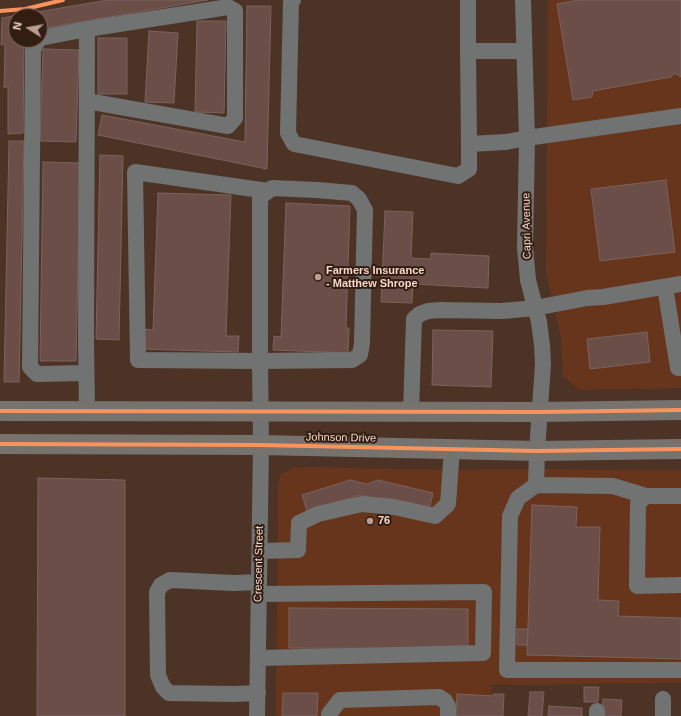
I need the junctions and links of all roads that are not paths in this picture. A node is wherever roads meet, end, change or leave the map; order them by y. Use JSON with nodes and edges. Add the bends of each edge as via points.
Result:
{"nodes":[{"id":1,"x":293,"y":0,"type":"edge"},
{"id":2,"x":468,"y":0,"type":"edge"},
{"id":3,"x":523,"y":0,"type":"edge"},
{"id":4,"x":87,"y":29,"type":"junction"},
{"id":5,"x":48,"y":37,"type":"edge"},
{"id":6,"x":34,"y":48,"type":"edge"},
{"id":7,"x":468,"y":51,"type":"junction"},
{"id":8,"x":524,"y":51,"type":"junction"},
{"id":9,"x":87,"y":101,"type":"junction"},
{"id":10,"x":681,"y":116,"type":"edge"},
{"id":11,"x":527,"y":138,"type":"junction"},
{"id":12,"x":469,"y":144,"type":"junction"},
{"id":13,"x":268,"y":191,"type":"junction"},
{"id":14,"x":681,"y":284,"type":"edge"},
{"id":15,"x":665,"y":287,"type":"junction"},
{"id":16,"x":535,"y":308,"type":"junction"},
{"id":17,"x":260,"y":361,"type":"junction"},
{"id":18,"x":681,"y":368,"type":"edge"},
{"id":19,"x":86,"y":373,"type":"junction"},
{"id":20,"x":681,"y":410,"type":"edge"},
{"id":21,"x":0,"y":411,"type":"edge"},
{"id":22,"x":86,"y":411,"type":"junction"},
{"id":23,"x":260,"y":412,"type":"junction"},
{"id":24,"x":411,"y":412,"type":"junction"},
{"id":25,"x":540,"y":412,"type":"junction"},
{"id":26,"x":0,"y":444,"type":"edge"},
{"id":27,"x":261,"y":446,"type":"junction"},
{"id":28,"x":452,"y":449,"type":"junction"},
{"id":29,"x":681,"y":449,"type":"edge"},
{"id":30,"x":537,"y":450,"type":"junction"},
{"id":31,"x":536,"y":486,"type":"junction"},
{"id":32,"x":646,"y":496,"type":"junction"},
{"id":33,"x":681,"y":496,"type":"edge"},
{"id":34,"x":260,"y":551,"type":"junction"},
{"id":35,"x":681,"y":585,"type":"edge"},
{"id":36,"x":259,"y":588,"type":"junction"},
{"id":37,"x":258,"y":658,"type":"junction"},
{"id":38,"x":681,"y":670,"type":"edge"},
{"id":39,"x":258,"y":693,"type":"junction"},
{"id":40,"x":663,"y":699,"type":"dead end"},
{"id":41,"x":257,"y":716,"type":"edge"},
{"id":42,"x":329,"y":716,"type":"edge"},
{"id":43,"x":448,"y":716,"type":"edge"},
{"id":44,"x":663,"y":716,"type":"edge"}],
"edges":[{"from":1,"to":12,"type":"street","via":[[288,133],[294,144],[458,176],[469,169]]},
{"from":2,"to":7,"type":"street"},
{"from":3,"to":8,"type":"street","name":"Capri Avenue"},
{"from":4,"to":5,"type":"street"},
{"from":4,"to":9,"type":"street"},
{"from":4,"to":9,"type":"street","via":[[228,7],[235,11],[235,118],[228,126]]},
{"from":6,"to":19,"type":"street","via":[[30,367],[37,374]]},
{"from":7,"to":8,"type":"street"},
{"from":7,"to":12,"type":"street"},
{"from":8,"to":11,"type":"street","name":"Capri Avenue"},
{"from":9,"to":19,"type":"street"},
{"from":10,"to":11,"type":"street"},
{"from":11,"to":12,"type":"street"},
{"from":11,"to":16,"type":"street","name":"Capri Avenue","via":[[525,247],[528,280]]},
{"from":13,"to":17,"type":"street","name":"Crescent Street","via":[[260,197]]},
{"from":13,"to":17,"type":"street","via":[[272,188],[352,192],[359,199],[364,210],[362,343],[360,355],[352,360]]},
{"from":13,"to":17,"type":"street","via":[[135,172],[138,360]]},
{"from":14,"to":15,"type":"street"},
{"from":15,"to":16,"type":"street"},
{"from":15,"to":18,"type":"street","via":[[678,368]]},
{"from":16,"to":24,"type":"street","via":[[502,311],[440,310],[420,314],[414,320]]},
{"from":16,"to":25,"type":"street","name":"Capri Avenue","via":[[543,364]]},
{"from":17,"to":23,"type":"street","name":"Crescent Street"},
{"from":19,"to":22,"type":"street"},
{"from":20,"to":25,"type":"main road"},
{"from":21,"to":22,"type":"main road"},
{"from":22,"to":23,"type":"main road"},
{"from":23,"to":24,"type":"main road"},
{"from":23,"to":27,"type":"street","name":"Crescent Street"},
{"from":24,"to":25,"type":"main road"},
{"from":25,"to":30,"type":"street","name":"Capri Avenue"},
{"from":26,"to":27,"type":"main road","name":"Johnson Drive"},
{"from":27,"to":28,"type":"main road","name":"Johnson Drive"},
{"from":27,"to":34,"type":"street","name":"Crescent Street"},
{"from":28,"to":30,"type":"main road","name":"Johnson Drive"},
{"from":28,"to":34,"type":"street","via":[[448,504],[435,516],[394,507],[362,504],[318,514],[299,523],[298,550]]},
{"from":29,"to":30,"type":"main road","name":"Johnson Drive"},
{"from":30,"to":31,"type":"street","name":"Capri Avenue"},
{"from":31,"to":32,"type":"street","via":[[613,486]]},
{"from":31,"to":38,"type":"street","via":[[518,498],[510,516],[507,670]]},
{"from":32,"to":33,"type":"street"},
{"from":32,"to":35,"type":"street","via":[[638,502],[637,586]]},
{"from":34,"to":36,"type":"street","name":"Crescent Street"},
{"from":36,"to":37,"type":"street","name":"Crescent Street"},
{"from":36,"to":37,"type":"street","via":[[484,592],[483,653]]},
{"from":36,"to":39,"type":"street","via":[[234,583],[170,580],[161,585],[156,592],[158,675],[162,687],[169,693]]},
{"from":37,"to":39,"type":"street","name":"Crescent Street"},
{"from":39,"to":41,"type":"street","name":"Crescent Street"},
{"from":40,"to":44,"type":"street"},
{"from":42,"to":43,"type":"street","via":[[340,700],[439,697],[448,706]]}]}
